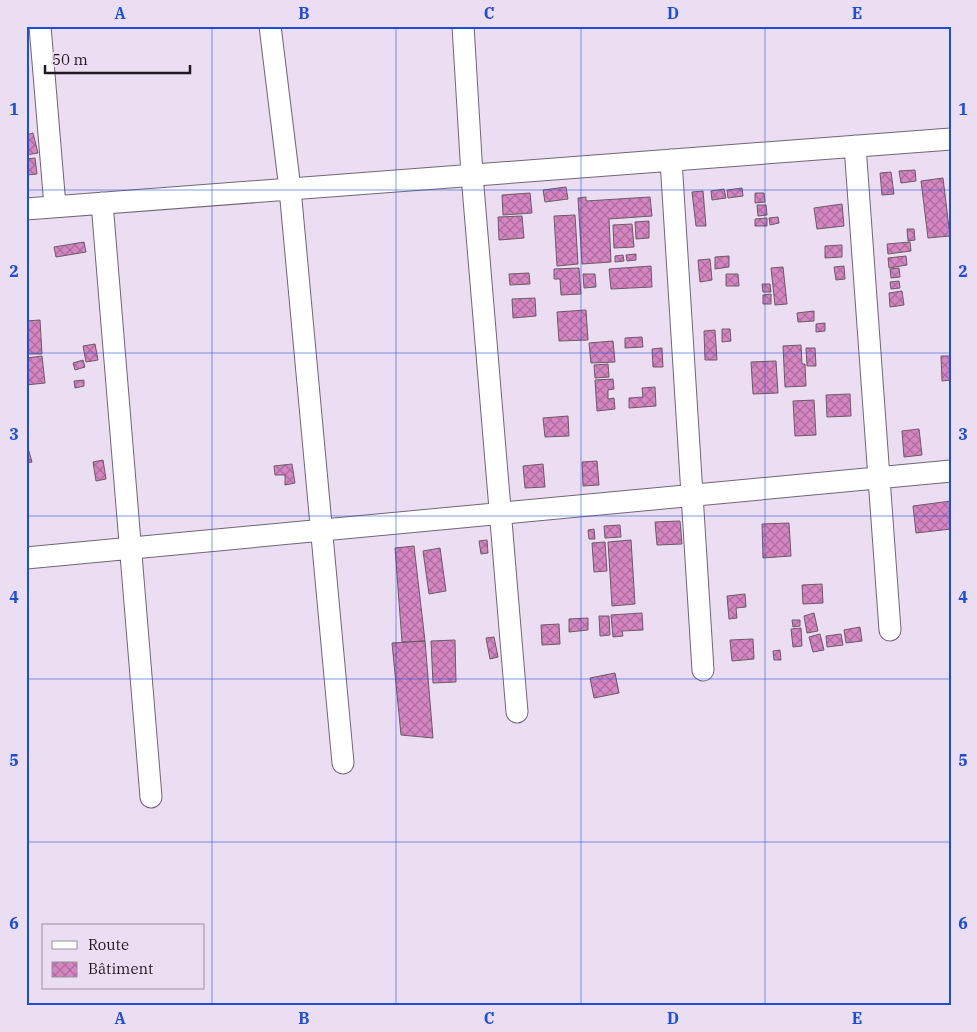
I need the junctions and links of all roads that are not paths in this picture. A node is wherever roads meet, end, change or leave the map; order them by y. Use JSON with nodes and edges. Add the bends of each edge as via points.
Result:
{"nodes":[{"id":1,"x":40,"y":26,"type":"edge"},
{"id":2,"x":270,"y":26,"type":"edge"},
{"id":3,"x":463,"y":26,"type":"edge"},
{"id":4,"x":951,"y":139,"type":"edge"},
{"id":5,"x":855,"y":146,"type":"junction"},
{"id":6,"x":671,"y":160,"type":"junction"},
{"id":7,"x":472,"y":175,"type":"junction"},
{"id":8,"x":290,"y":189,"type":"junction"},
{"id":9,"x":102,"y":203,"type":"junction"},
{"id":10,"x":55,"y":206,"type":"junction"},
{"id":11,"x":26,"y":209,"type":"edge"},
{"id":12,"x":951,"y":471,"type":"edge"},
{"id":13,"x":879,"y":478,"type":"junction"},
{"id":14,"x":692,"y":495,"type":"junction"},
{"id":15,"x":500,"y":513,"type":"junction"},
{"id":16,"x":322,"y":530,"type":"junction"},
{"id":17,"x":130,"y":548,"type":"junction"},
{"id":18,"x":26,"y":558,"type":"edge"},
{"id":19,"x":890,"y":630,"type":"dead end"},
{"id":20,"x":703,"y":670,"type":"dead end"},
{"id":21,"x":517,"y":712,"type":"dead end"},
{"id":22,"x":343,"y":763,"type":"dead end"},
{"id":23,"x":151,"y":797,"type":"dead end"}],
"edges":[{"from":1,"to":10,"type":"street"},
{"from":2,"to":8,"type":"street"},
{"from":3,"to":7,"type":"street"},
{"from":4,"to":5,"type":"street"},
{"from":5,"to":6,"type":"street"},
{"from":5,"to":13,"type":"street"},
{"from":6,"to":7,"type":"street"},
{"from":6,"to":14,"type":"street"},
{"from":7,"to":8,"type":"street"},
{"from":7,"to":15,"type":"street"},
{"from":8,"to":9,"type":"street"},
{"from":8,"to":16,"type":"street"},
{"from":9,"to":10,"type":"street"},
{"from":9,"to":17,"type":"street"},
{"from":10,"to":11,"type":"street"},
{"from":12,"to":13,"type":"street"},
{"from":13,"to":14,"type":"street"},
{"from":13,"to":19,"type":"street"},
{"from":14,"to":15,"type":"street"},
{"from":14,"to":20,"type":"street"},
{"from":15,"to":16,"type":"street"},
{"from":15,"to":21,"type":"street"},
{"from":16,"to":17,"type":"street"},
{"from":16,"to":22,"type":"street"},
{"from":17,"to":18,"type":"street"},
{"from":17,"to":23,"type":"street"}]}
